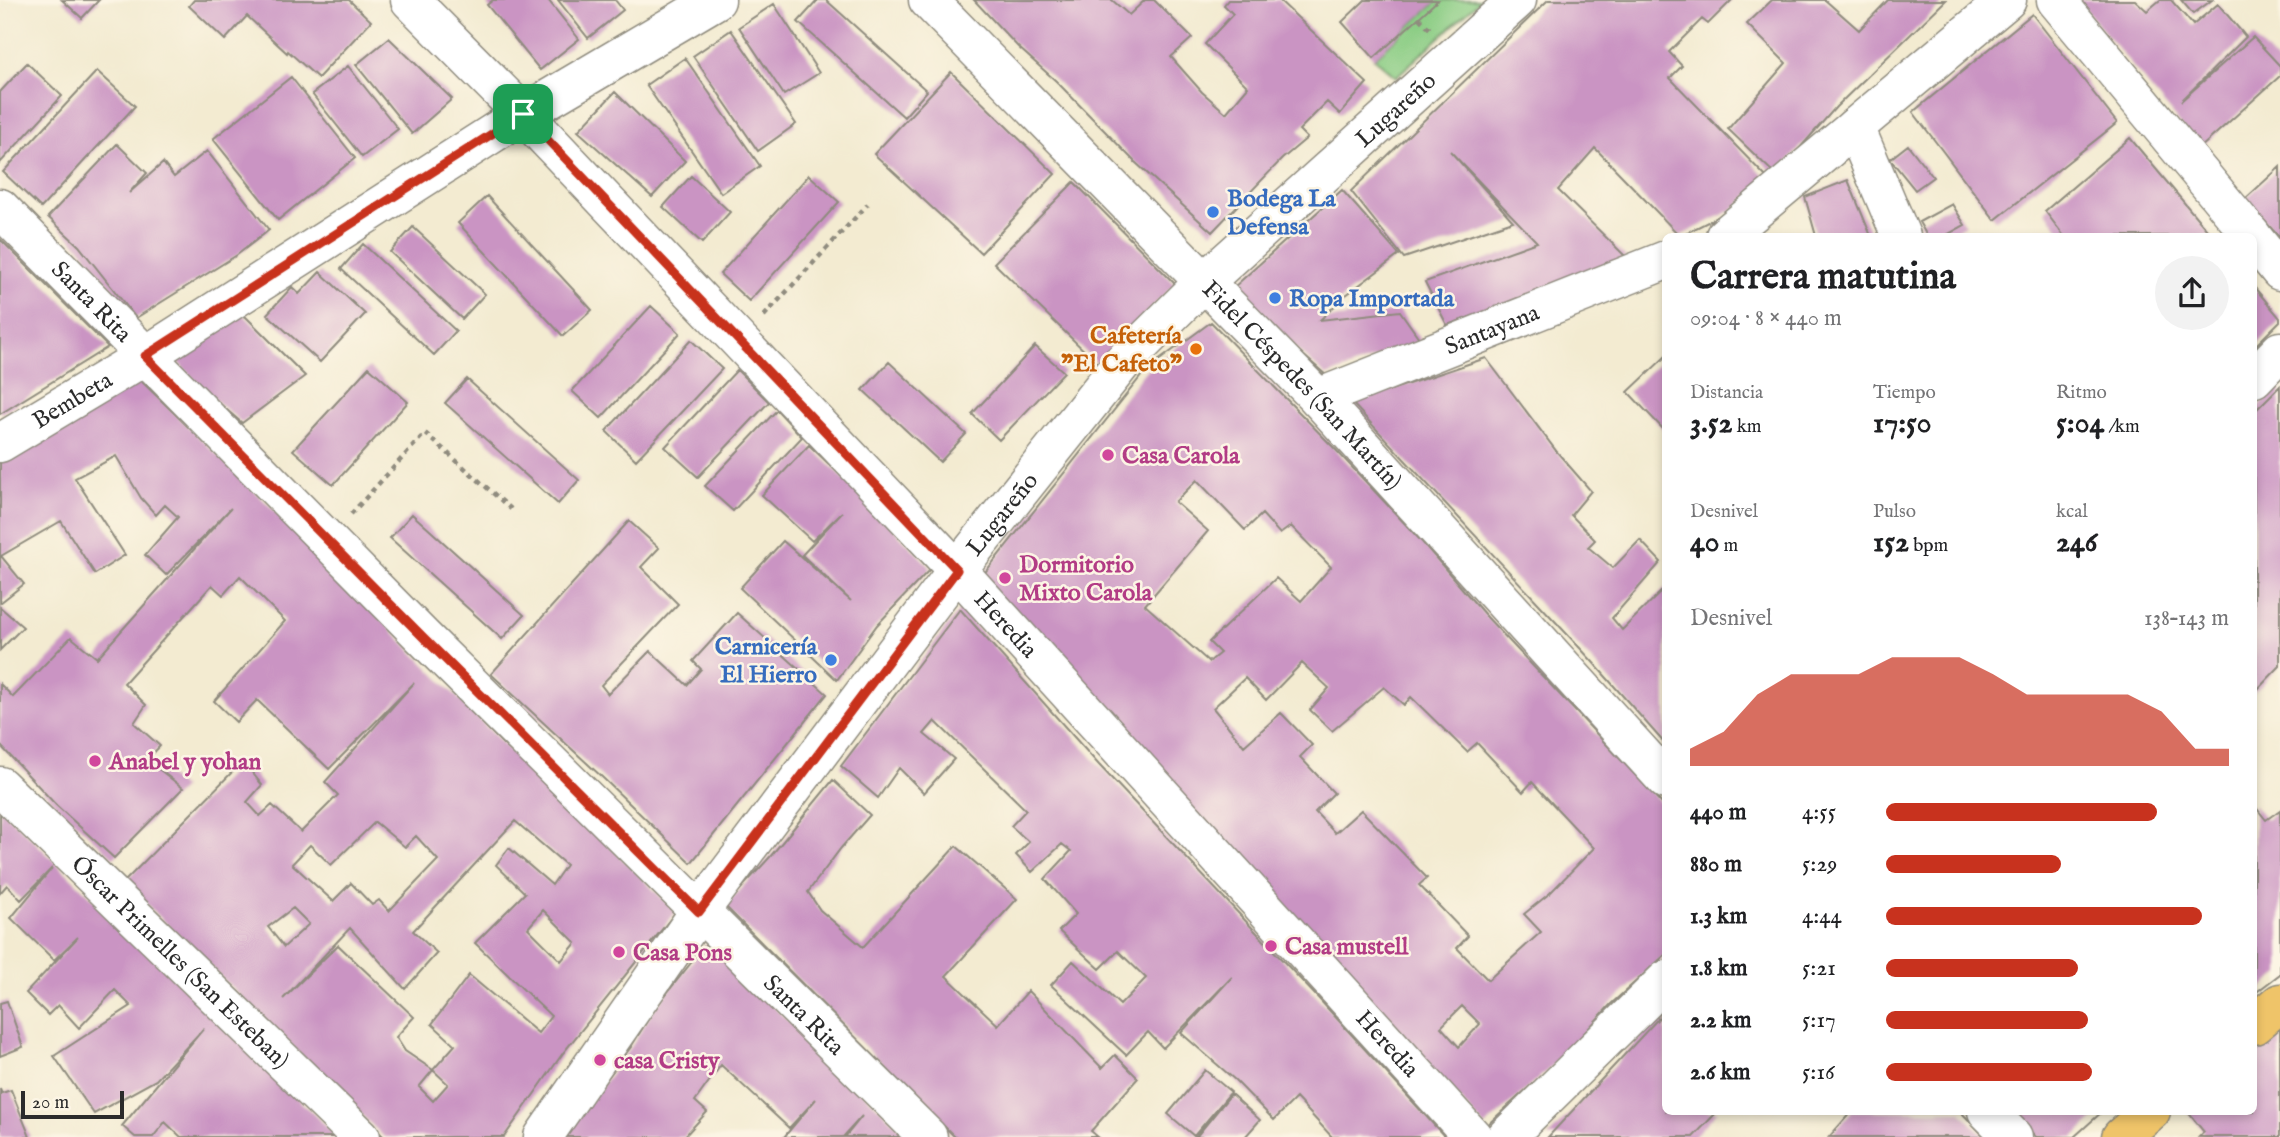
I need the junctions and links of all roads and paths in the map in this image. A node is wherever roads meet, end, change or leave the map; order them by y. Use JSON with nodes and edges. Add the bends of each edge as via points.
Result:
{"nodes":[{"id":1,"x":410,"y":0,"type":"edge"},
{"id":2,"x":716,"y":0,"type":"edge"},
{"id":3,"x":928,"y":0,"type":"edge"},
{"id":4,"x":1517,"y":0,"type":"edge"},
{"id":5,"x":2007,"y":0,"type":"edge"},
{"id":6,"x":2056,"y":0,"type":"edge"},
{"id":7,"x":523,"y":114,"type":"junction"},
{"id":8,"x":1856,"y":127,"type":"junction"},
{"id":9,"x":868,"y":204,"type":"dead end"},
{"id":10,"x":0,"y":208,"type":"edge"},
{"id":11,"x":1729,"y":233,"type":"edge"},
{"id":12,"x":1900,"y":233,"type":"edge"},
{"id":13,"x":2249,"y":233,"type":"edge"},
{"id":14,"x":2257,"y":243,"type":"edge"},
{"id":15,"x":1662,"y":262,"type":"edge"},
{"id":16,"x":2280,"y":271,"type":"edge"},
{"id":17,"x":1204,"y":282,"type":"junction"},
{"id":18,"x":740,"y":342,"type":"junction"},
{"id":19,"x":2280,"y":351,"type":"edge"},
{"id":20,"x":145,"y":356,"type":"junction"},
{"id":21,"x":2257,"y":374,"type":"edge"},
{"id":22,"x":1318,"y":398,"type":"junction"},
{"id":23,"x":0,"y":443,"type":"edge"},
{"id":24,"x":511,"y":509,"type":"dead end"},
{"id":25,"x":327,"y":541,"type":"junction"},
{"id":26,"x":957,"y":570,"type":"junction"},
{"id":27,"x":1662,"y":776,"type":"edge"},
{"id":28,"x":0,"y":786,"type":"edge"},
{"id":29,"x":699,"y":912,"type":"junction"},
{"id":30,"x":1662,"y":985,"type":"edge"},
{"id":31,"x":2280,"y":1003,"type":"edge"},
{"id":32,"x":2257,"y":1022,"type":"edge"},
{"id":33,"x":1991,"y":1115,"type":"edge"},
{"id":34,"x":2146,"y":1115,"type":"edge"},
{"id":35,"x":361,"y":1137,"type":"edge"},
{"id":36,"x":543,"y":1137,"type":"edge"},
{"id":37,"x":928,"y":1137,"type":"edge"},
{"id":38,"x":1473,"y":1137,"type":"edge"},
{"id":39,"x":1506,"y":1137,"type":"edge"},
{"id":40,"x":2013,"y":1137,"type":"edge"},
{"id":41,"x":2121,"y":1137,"type":"edge"}],
"edges":[{"from":1,"to":7,"type":"street","name":"Heredia"},
{"from":2,"to":7,"type":"street","name":"Bembeta"},
{"from":3,"to":17,"type":"street","name":"Fidel Céspedes (San Martín)"},
{"from":4,"to":17,"type":"street","name":"Lugareño"},
{"from":5,"to":8,"type":"street"},
{"from":6,"to":13,"type":"street"},
{"from":7,"to":18,"type":"street","name":"Heredia"},
{"from":7,"to":20,"type":"street","name":"Bembeta"},
{"from":8,"to":11,"type":"street"},
{"from":8,"to":12,"type":"street"},
{"from":9,"to":18,"type":"path"},
{"from":10,"to":20,"type":"street","name":"Santa Rita"},
{"from":14,"to":16,"type":"street"},
{"from":15,"to":22,"type":"street","name":"Santayana"},
{"from":17,"to":22,"type":"street","name":"Fidel Céspedes (San Martín)"},
{"from":17,"to":26,"type":"street","name":"Lugareño","via":[[1122,363]]},
{"from":18,"to":26,"type":"street","name":"Heredia"},
{"from":19,"to":21,"type":"street"},
{"from":20,"to":23,"type":"street","name":"Bembeta"},
{"from":20,"to":25,"type":"street","name":"Santa Rita"},
{"from":22,"to":27,"type":"street","name":"Fidel Céspedes (San Martín)"},
{"from":24,"to":25,"type":"path","via":[[425,433]]},
{"from":25,"to":29,"type":"street","name":"Santa Rita"},
{"from":26,"to":29,"type":"street","name":"Lugareño"},
{"from":26,"to":38,"type":"street","name":"Heredia"},
{"from":28,"to":35,"type":"street","name":"Óscar Primelles (San Esteban)"},
{"from":29,"to":36,"type":"street","name":"Lugareño"},
{"from":29,"to":37,"type":"street","name":"Santa Rita"},
{"from":30,"to":39,"type":"street"},
{"from":31,"to":32,"type":"main road"},
{"from":33,"to":40,"type":"street"},
{"from":34,"to":41,"type":"main road"}]}
